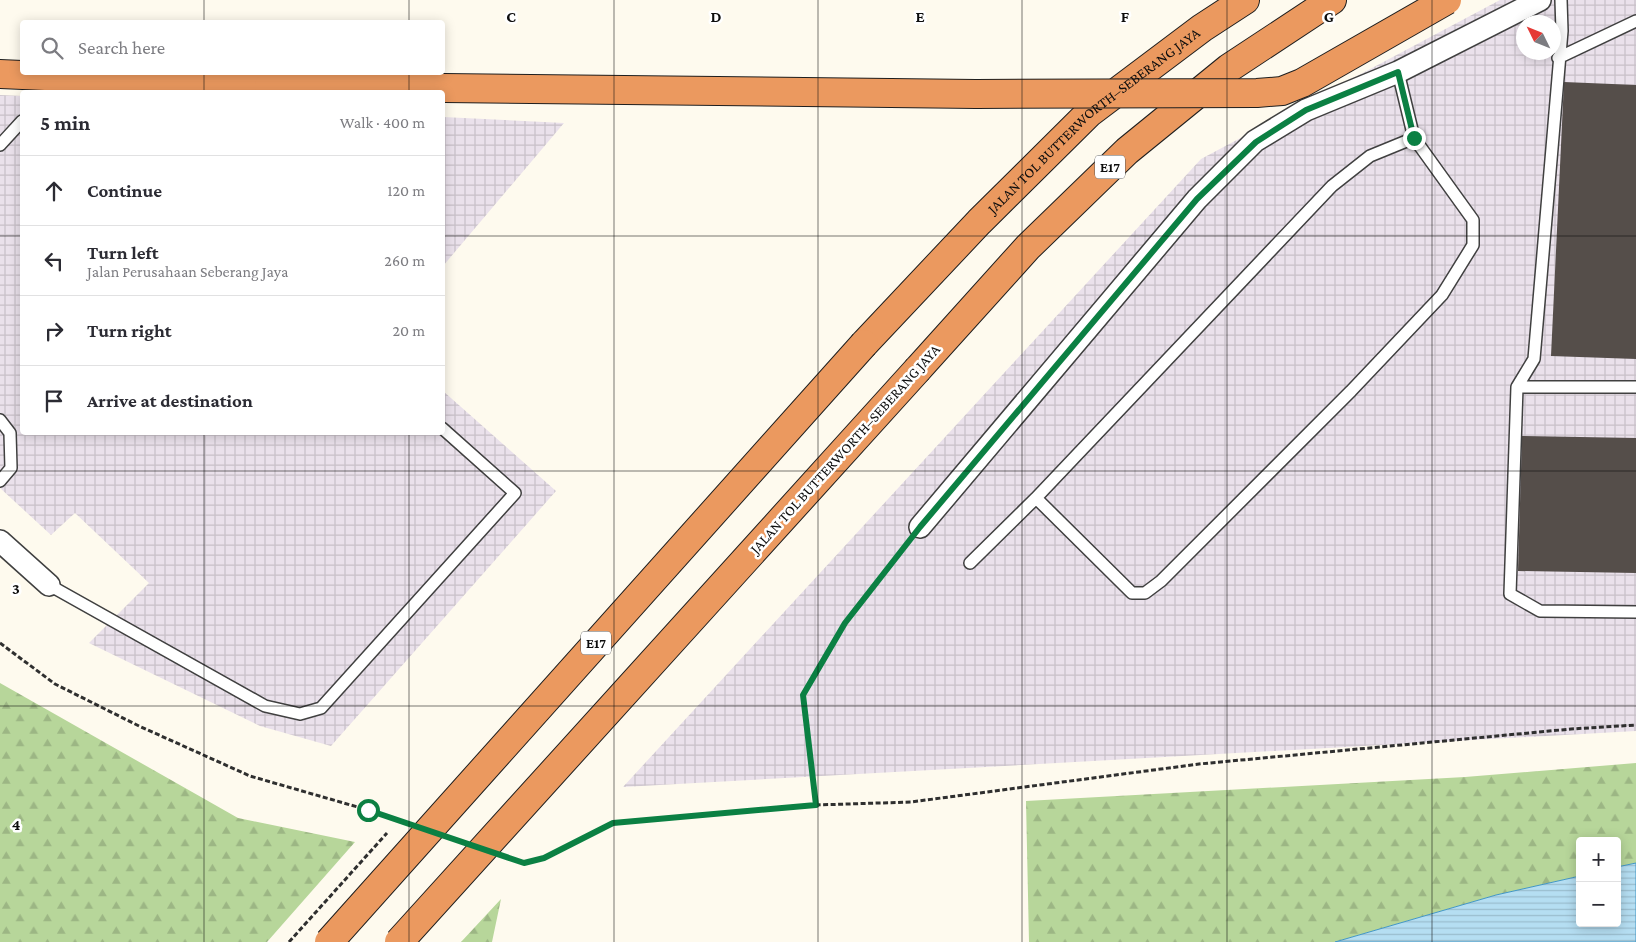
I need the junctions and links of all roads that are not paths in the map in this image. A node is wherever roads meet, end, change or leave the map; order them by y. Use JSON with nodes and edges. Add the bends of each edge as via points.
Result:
{"nodes":[{"id":1,"x":1245,"y":0,"type":"edge"},
{"id":2,"x":1332,"y":0,"type":"edge"},
{"id":3,"x":1447,"y":0,"type":"edge"},
{"id":4,"x":1540,"y":0,"type":"edge"},
{"id":5,"x":1561,"y":0,"type":"edge"},
{"id":6,"x":1636,"y":20,"type":"edge"},
{"id":7,"x":1561,"y":37,"type":"edge"},
{"id":8,"x":1561,"y":57,"type":"edge"},
{"id":9,"x":1558,"y":60,"type":"edge"},
{"id":10,"x":1398,"y":72,"type":"junction"},
{"id":11,"x":0,"y":74,"type":"edge"},
{"id":12,"x":20,"y":75,"type":"edge"},
{"id":13,"x":22,"y":75,"type":"edge"},
{"id":14,"x":20,"y":123,"type":"edge"},
{"id":15,"x":1414,"y":138,"type":"junction"},
{"id":16,"x":0,"y":145,"type":"edge"},
{"id":17,"x":1517,"y":387,"type":"junction"},
{"id":18,"x":1636,"y":387,"type":"edge"},
{"id":19,"x":0,"y":420,"type":"edge"},
{"id":20,"x":445,"y":431,"type":"edge"},
{"id":21,"x":0,"y":480,"type":"edge"},
{"id":22,"x":1036,"y":498,"type":"junction"},
{"id":23,"x":920,"y":527,"type":"road end"},
{"id":24,"x":0,"y":541,"type":"edge"},
{"id":25,"x":970,"y":563,"type":"dead end"},
{"id":26,"x":49,"y":585,"type":"joint"},
{"id":27,"x":1636,"y":612,"type":"edge"},
{"id":28,"x":329,"y":942,"type":"edge"},
{"id":29,"x":399,"y":942,"type":"edge"}],
"edges":[{"from":1,"to":28,"type":"highway","name":"JALAN TOL BUTTERWORTH–SEBERANG JAYA","number":"E17","bridge":true,"via":[[1202,28],[1090,113],[979,222],[864,344]]},
{"from":2,"to":29,"type":"highway","name":"JALAN TOL BUTTERWORTH–SEBERANG JAYA","number":"E17","bridge":true,"via":[[1229,68],[1127,151],[1028,247]]},
{"from":3,"to":13,"type":"highway","bridge":true,"via":[[1302,83],[1282,91],[1257,94],[269,86]]},
{"from":4,"to":10,"type":"street"},
{"from":5,"to":7,"type":"lane"},
{"from":6,"to":8,"type":"lane"},
{"from":9,"to":17,"type":"lane","via":[[1534,359]]},
{"from":10,"to":15,"type":"lane"},
{"from":10,"to":23,"type":"street","via":[[1306,110],[1256,142],[1197,199]]},
{"from":11,"to":12,"type":"highway","bridge":true},
{"from":14,"to":16,"type":"lane"},
{"from":15,"to":22,"type":"lane","via":[[1370,156],[1332,186]]},
{"from":15,"to":22,"type":"lane","via":[[1473,220],[1473,245],[1442,295],[1161,581],[1145,593],[1132,593]]},
{"from":17,"to":18,"type":"lane"},
{"from":17,"to":27,"type":"lane","via":[[1510,594],[1540,611]]},
{"from":19,"to":21,"type":"lane","via":[[10,433],[11,468]]},
{"from":20,"to":26,"type":"lane","via":[[515,494],[321,708],[300,714],[264,706]]},
{"from":22,"to":25,"type":"lane"},
{"from":24,"to":26,"type":"street"}]}
